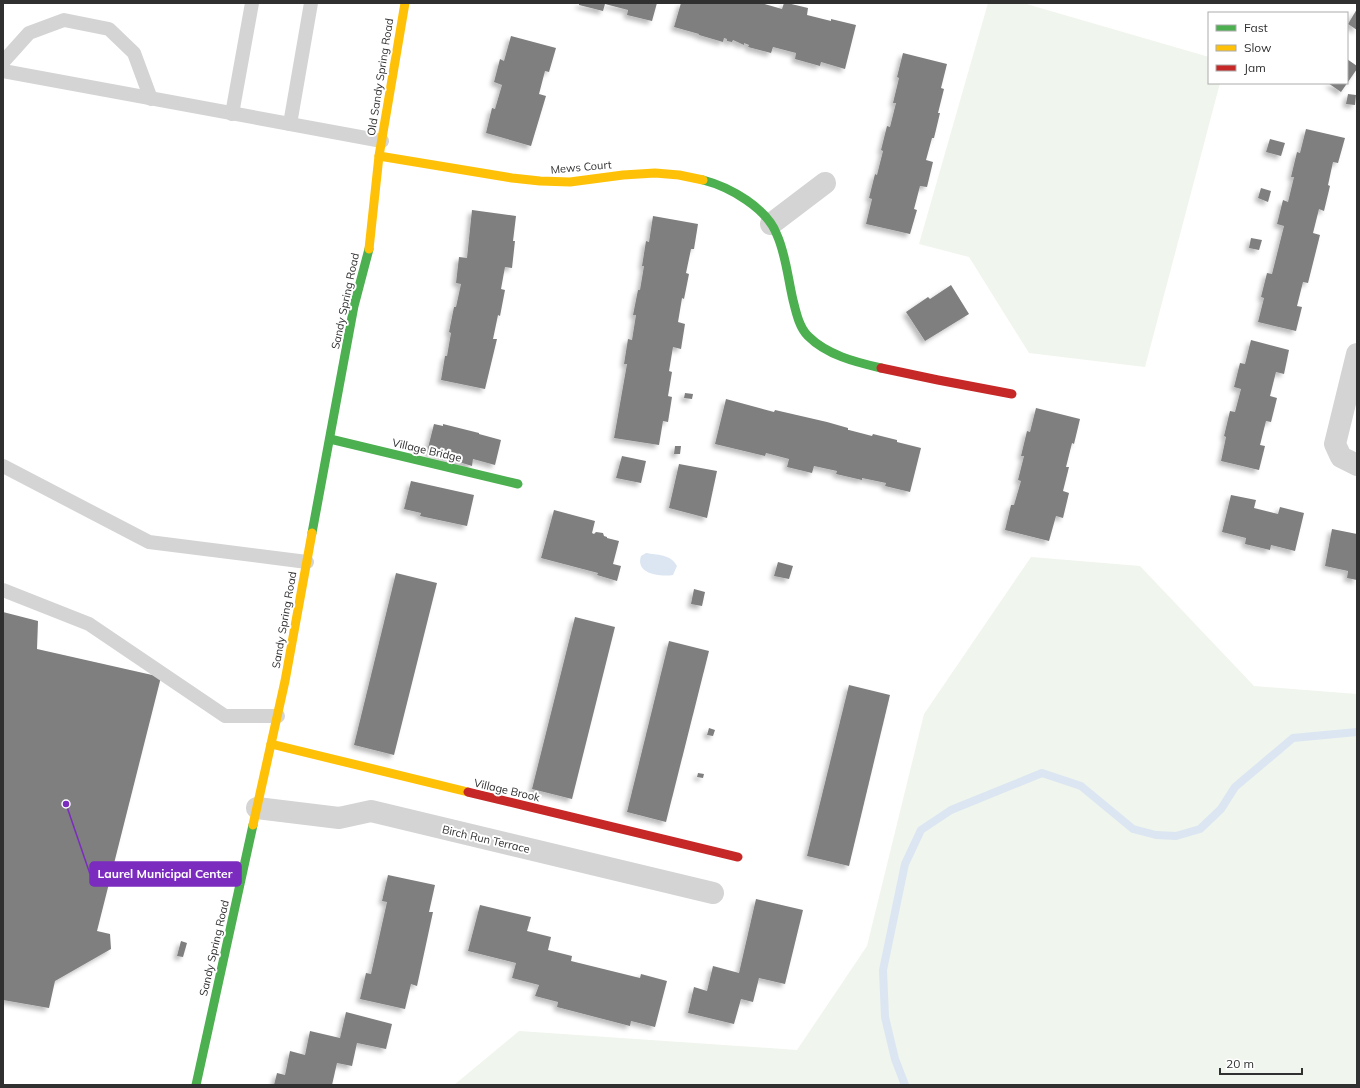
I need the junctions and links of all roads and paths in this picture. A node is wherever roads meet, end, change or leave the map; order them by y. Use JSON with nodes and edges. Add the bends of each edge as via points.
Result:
{"nodes":[{"id":1,"x":252,"y":3,"type":"edge"},
{"id":2,"x":311,"y":3,"type":"edge"},
{"id":3,"x":405,"y":3,"type":"edge"},
{"id":4,"x":3,"y":62,"type":"edge"},
{"id":5,"x":3,"y":71,"type":"edge"},
{"id":6,"x":151,"y":99,"type":"junction"},
{"id":7,"x":232,"y":114,"type":"junction"},
{"id":8,"x":290,"y":124,"type":"junction"},
{"id":9,"x":382,"y":141,"type":"junction"},
{"id":10,"x":379,"y":156,"type":"junction"},
{"id":11,"x":825,"y":183,"type":"dead end"},
{"id":12,"x":771,"y":224,"type":"junction"},
{"id":13,"x":1357,"y":354,"type":"edge"},
{"id":14,"x":1012,"y":394,"type":"dead end"},
{"id":15,"x":330,"y":439,"type":"junction"},
{"id":16,"x":1357,"y":465,"type":"edge"},
{"id":17,"x":3,"y":466,"type":"edge"},
{"id":18,"x":518,"y":484,"type":"dead end"},
{"id":19,"x":307,"y":562,"type":"junction"},
{"id":20,"x":3,"y":590,"type":"edge"},
{"id":21,"x":278,"y":716,"type":"junction"},
{"id":22,"x":271,"y":744,"type":"junction"},
{"id":23,"x":258,"y":808,"type":"junction"},
{"id":24,"x":738,"y":857,"type":"dead end"},
{"id":25,"x":713,"y":893,"type":"dead end"},
{"id":26,"x":196,"y":1085,"type":"edge"}],
"edges":[{"from":1,"to":7,"type":"lane"},
{"from":2,"to":8,"type":"lane"},
{"from":3,"to":9,"type":"street","name":"Old Sandy Spring Road"},
{"from":4,"to":6,"type":"lane","via":[[29,33],[64,20],[109,29],[134,53]]},
{"from":5,"to":6,"type":"lane"},
{"from":6,"to":7,"type":"lane"},
{"from":7,"to":8,"type":"lane"},
{"from":8,"to":9,"type":"lane"},
{"from":9,"to":10,"type":"street","name":"Old Sandy Spring Road"},
{"from":10,"to":12,"type":"street","name":"Mews Court","via":[[550,182],[582,181],[635,173],[681,174],[722,186],[758,210]]},
{"from":10,"to":15,"type":"street","name":"Sandy Spring Road","via":[[368,254],[354,306]]},
{"from":11,"to":12,"type":"street"},
{"from":12,"to":14,"type":"street","name":"Mews Court","via":[[778,236],[800,321],[807,335],[821,347],[837,355],[881,368]]},
{"from":13,"to":16,"type":"street","via":[[1335,444],[1341,457]]},
{"from":15,"to":18,"type":"street","name":"Village Bridge"},
{"from":15,"to":19,"type":"street","name":"Sandy Spring Road"},
{"from":17,"to":19,"type":"lane","via":[[149,542]]},
{"from":19,"to":21,"type":"street","name":"Sandy Spring Road"},
{"from":20,"to":21,"type":"lane","via":[[89,624],[225,716]]},
{"from":21,"to":22,"type":"street","name":"Sandy Spring Road"},
{"from":22,"to":23,"type":"street","name":"Sandy Spring Road"},
{"from":22,"to":24,"type":"street","name":"Village Brook"},
{"from":23,"to":25,"type":"street","name":"Birch Run Terrace","via":[[339,818],[371,811]]},
{"from":23,"to":26,"type":"street","name":"Sandy Spring Road"}]}
